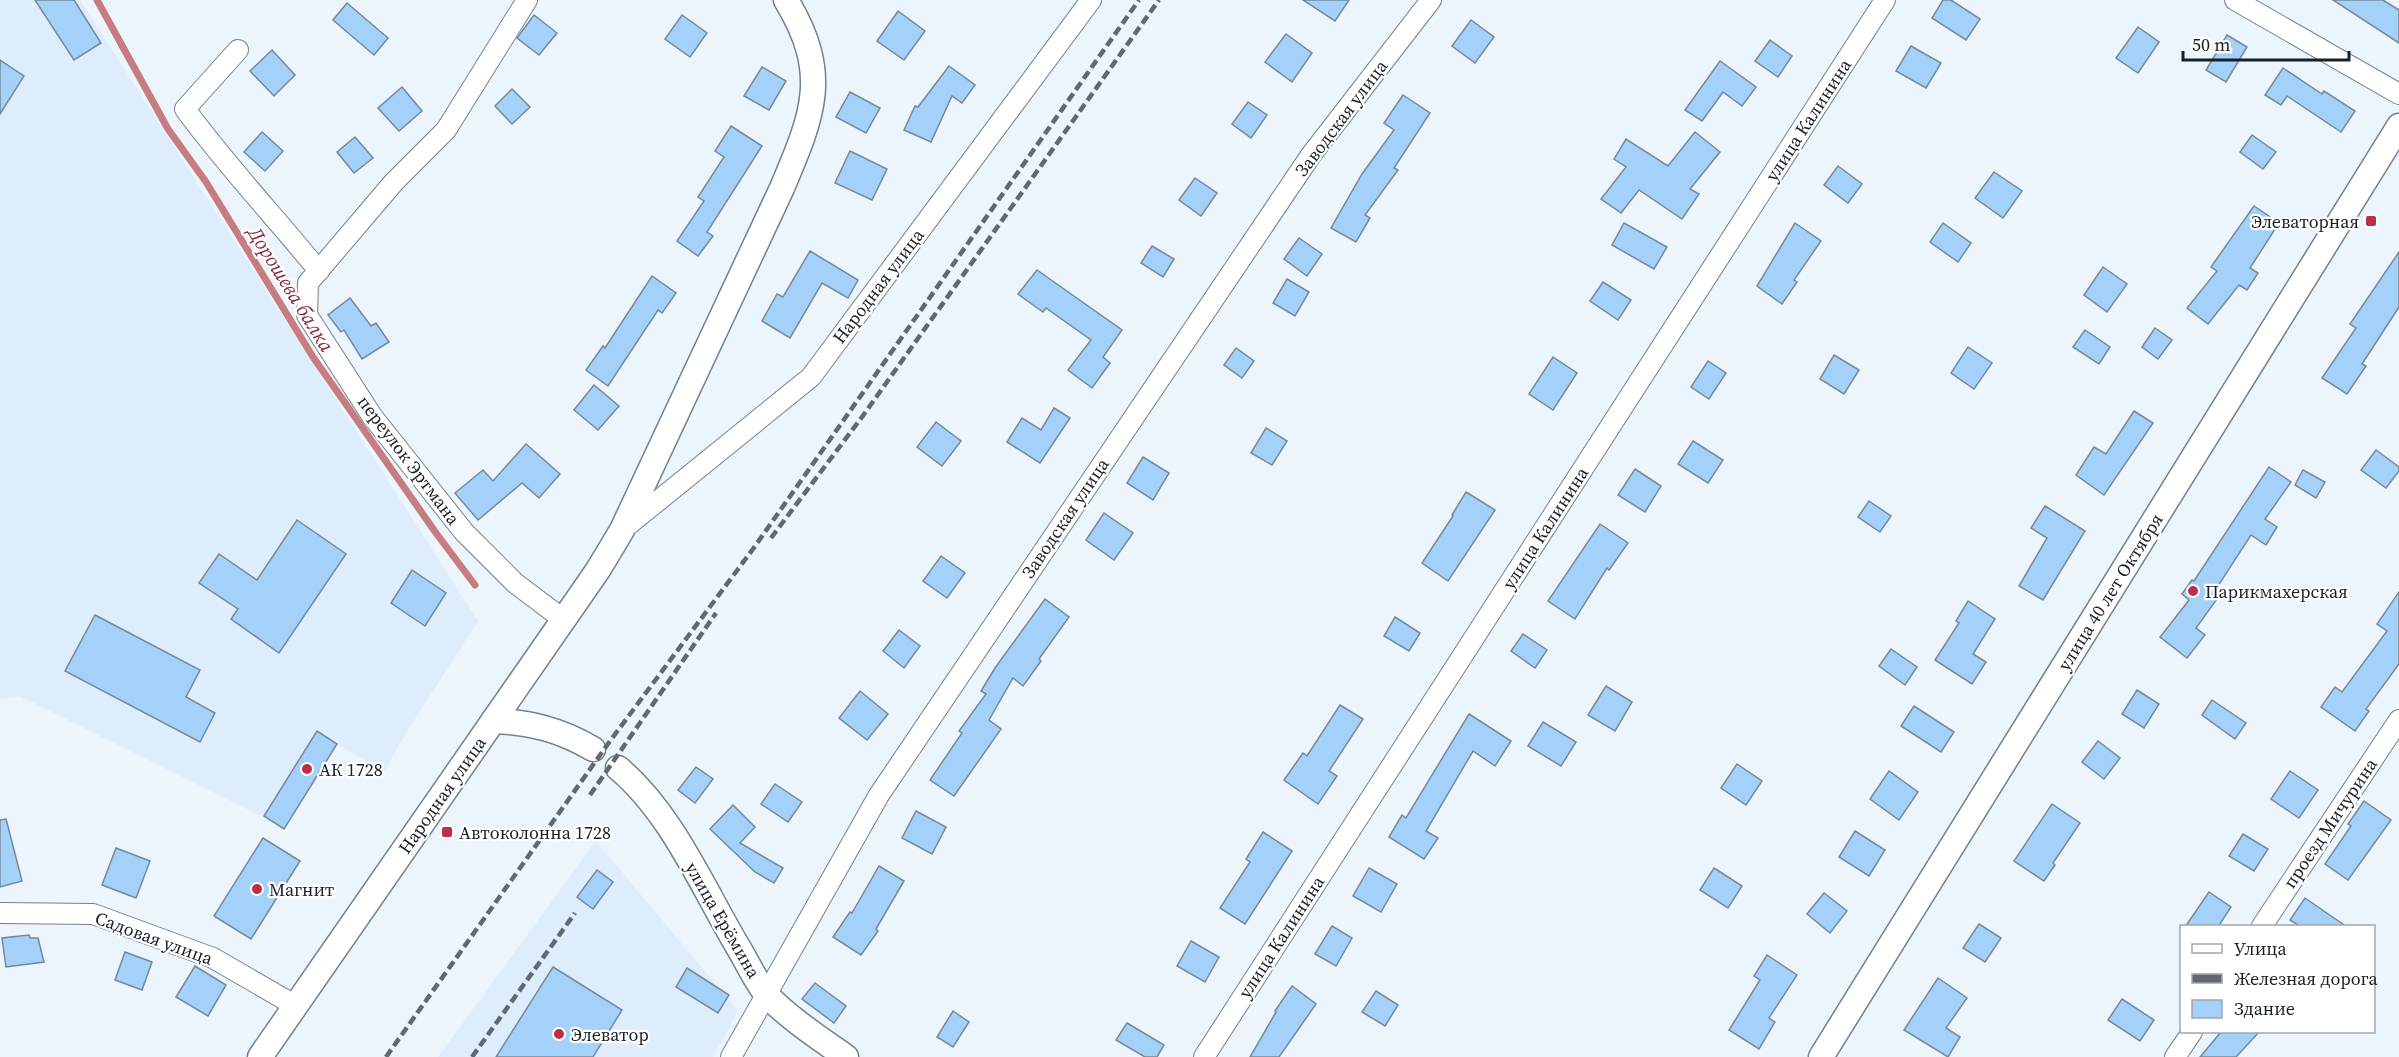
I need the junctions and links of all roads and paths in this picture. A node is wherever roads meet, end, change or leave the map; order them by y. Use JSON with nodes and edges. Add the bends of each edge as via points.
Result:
{"nodes":[{"id":1,"x":527,"y":0,"type":"edge"},
{"id":2,"x":786,"y":0,"type":"edge"},
{"id":3,"x":1091,"y":0,"type":"edge"},
{"id":4,"x":1431,"y":0,"type":"edge"},
{"id":5,"x":1885,"y":0,"type":"edge"},
{"id":6,"x":2235,"y":0,"type":"edge"},
{"id":7,"x":238,"y":50,"type":"dead end"},
{"id":8,"x":2399,"y":94,"type":"edge"},
{"id":9,"x":2399,"y":126,"type":"edge"},
{"id":10,"x":319,"y":272,"type":"junction"},
{"id":11,"x":622,"y":530,"type":"junction"},
{"id":12,"x":564,"y":620,"type":"junction"},
{"id":13,"x":2399,"y":720,"type":"edge"},
{"id":14,"x":493,"y":722,"type":"junction"},
{"id":15,"x":593,"y":749,"type":"dead end"},
{"id":16,"x":618,"y":768,"type":"dead end"},
{"id":17,"x":0,"y":913,"type":"edge"},
{"id":18,"x":2263,"y":925,"type":"edge"},
{"id":19,"x":767,"y":995,"type":"junction"},
{"id":20,"x":296,"y":1006,"type":"junction"},
{"id":21,"x":2191,"y":1033,"type":"edge"},
{"id":22,"x":260,"y":1057,"type":"edge"},
{"id":23,"x":731,"y":1057,"type":"edge"},
{"id":24,"x":846,"y":1057,"type":"edge"},
{"id":25,"x":1204,"y":1057,"type":"edge"},
{"id":26,"x":1821,"y":1057,"type":"edge"},
{"id":27,"x":2175,"y":1057,"type":"edge"}],
"edges":[{"from":1,"to":10,"type":"street","name":"переулок Эртмана","via":[[446,130],[394,182]]},
{"from":2,"to":11,"type":"street","name":"Народная улица","via":[[812,59],[813,96],[806,131]]},
{"from":3,"to":11,"type":"street","name":"Народная улица","via":[[811,377]]},
{"from":4,"to":19,"type":"street","name":"Заводская улица","via":[[1311,155],[885,785]]},
{"from":5,"to":25,"type":"street","name":"улица Калинина"},
{"from":6,"to":8,"type":"street"},
{"from":7,"to":10,"type":"street","via":[[185,109]]},
{"from":9,"to":26,"type":"street","name":"улица 40 лет Октября"},
{"from":10,"to":12,"type":"street","name":"переулок Эртмана","via":[[308,283],[307,315],[372,416],[464,532],[515,583]]},
{"from":11,"to":12,"type":"street","name":"Народная улица"},
{"from":12,"to":14,"type":"street","name":"Народная улица"},
{"from":13,"to":18,"type":"street","name":"проезд Мичурина"},
{"from":14,"to":15,"type":"street","via":[[540,726]]},
{"from":14,"to":20,"type":"street","name":"Народная улица"},
{"from":16,"to":19,"type":"street","name":"улица Ерёмина","via":[[650,800],[676,838]]},
{"from":17,"to":20,"type":"street","name":"Садовая улица","via":[[93,914],[213,958]]},
{"from":19,"to":23,"type":"street","name":"Заводская улица"},
{"from":19,"to":24,"type":"street","name":"улица Ерёмина"},
{"from":20,"to":22,"type":"street","name":"Народная улица"},
{"from":21,"to":27,"type":"street"}]}
